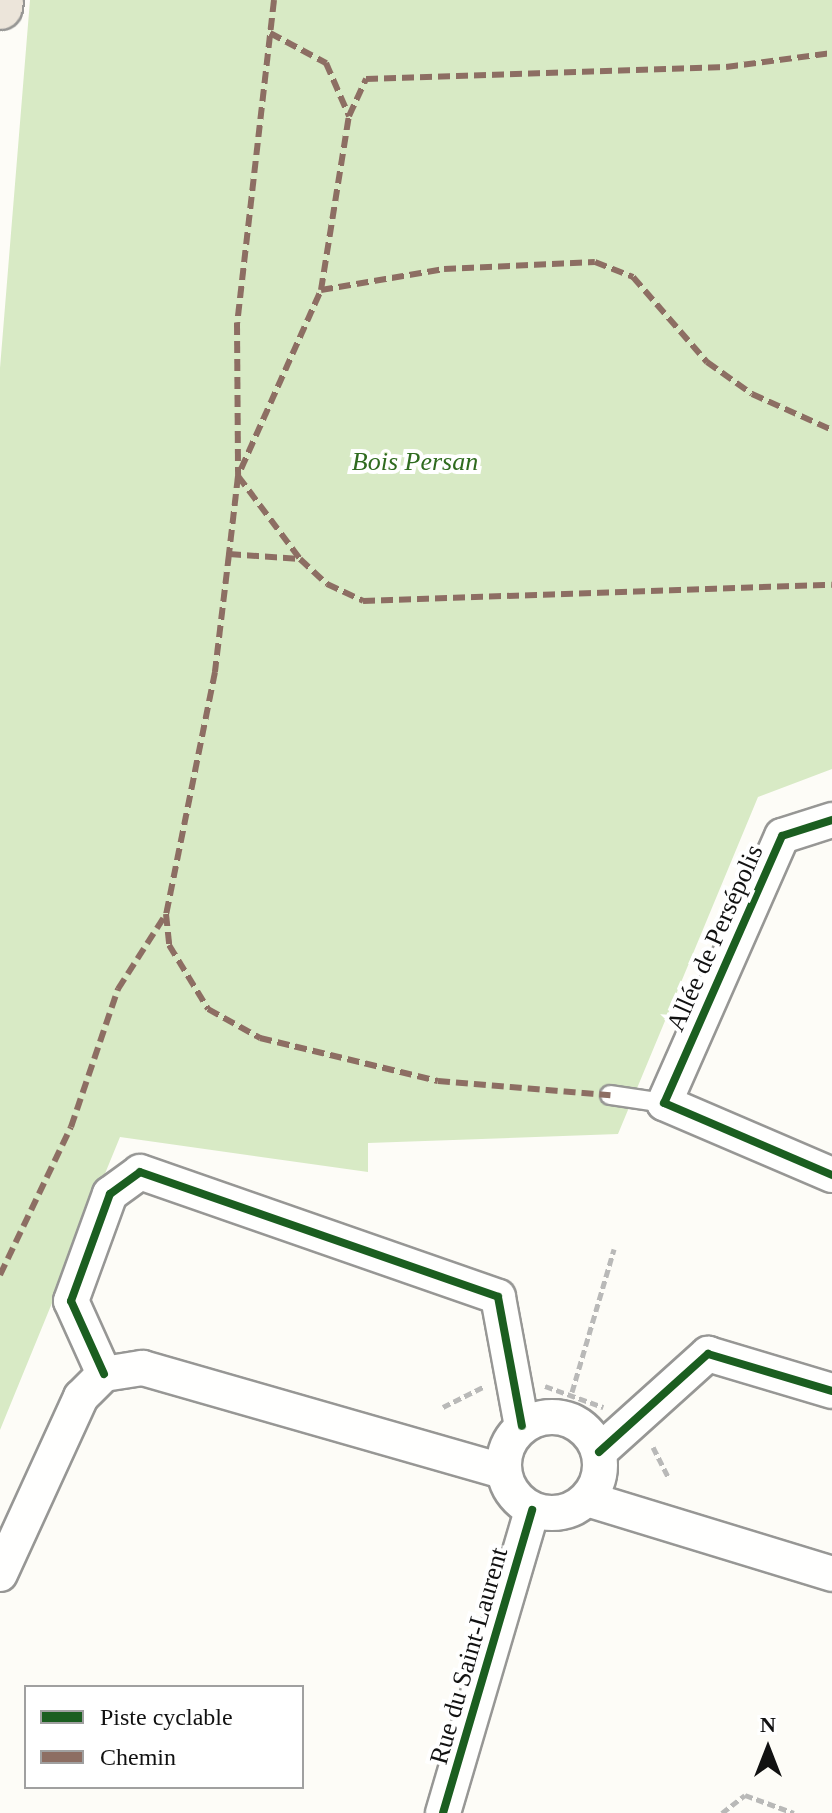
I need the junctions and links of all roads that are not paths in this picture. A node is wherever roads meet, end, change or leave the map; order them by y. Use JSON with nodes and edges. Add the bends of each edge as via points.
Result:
{"nodes":[{"id":1,"x":1,"y":0,"type":"edge"},
{"id":2,"x":0,"y":7,"type":"edge"},
{"id":3,"x":832,"y":820,"type":"edge"},
{"id":4,"x":610,"y":1095,"type":"dead end"},
{"id":5,"x":664,"y":1103,"type":"junction"},
{"id":6,"x":832,"y":1175,"type":"edge"},
{"id":7,"x":104,"y":1374,"type":"junction"},
{"id":8,"x":832,"y":1391,"type":"edge"},
{"id":9,"x":522,"y":1426,"type":"junction"},
{"id":10,"x":599,"y":1452,"type":"junction"},
{"id":11,"x":503,"y":1471,"type":"junction"},
{"id":12,"x":587,"y":1499,"type":"junction"},
{"id":13,"x":532,"y":1510,"type":"junction"},
{"id":14,"x":0,"y":1574,"type":"edge"},
{"id":15,"x":832,"y":1574,"type":"edge"},
{"id":16,"x":443,"y":1813,"type":"edge"}],
"edges":[{"from":1,"to":2,"type":"highway"},
{"from":3,"to":5,"type":"street","name":"Allée de Persépolis","via":[[782,836]]},
{"from":4,"to":5,"type":"lane"},
{"from":5,"to":6,"type":"street"},
{"from":7,"to":9,"type":"street","via":[[71,1301],[110,1194],[140,1172],[498,1297]]},
{"from":7,"to":11,"type":"street","via":[[143,1368]]},
{"from":7,"to":14,"type":"street","via":[[81,1397]]},
{"from":8,"to":10,"type":"street","via":[[708,1354]]},
{"from":9,"to":10,"type":"street","via":[[567,1419]]},
{"from":9,"to":11,"type":"street","via":[[507,1446]]},
{"from":10,"to":12,"type":"street","via":[[596,1485]]},
{"from":11,"to":13,"type":"street","via":[[508,1487]]},
{"from":12,"to":13,"type":"street","via":[[561,1513]]},
{"from":12,"to":15,"type":"street"},
{"from":13,"to":16,"type":"street","name":"Rue du Saint-Laurent"}]}
